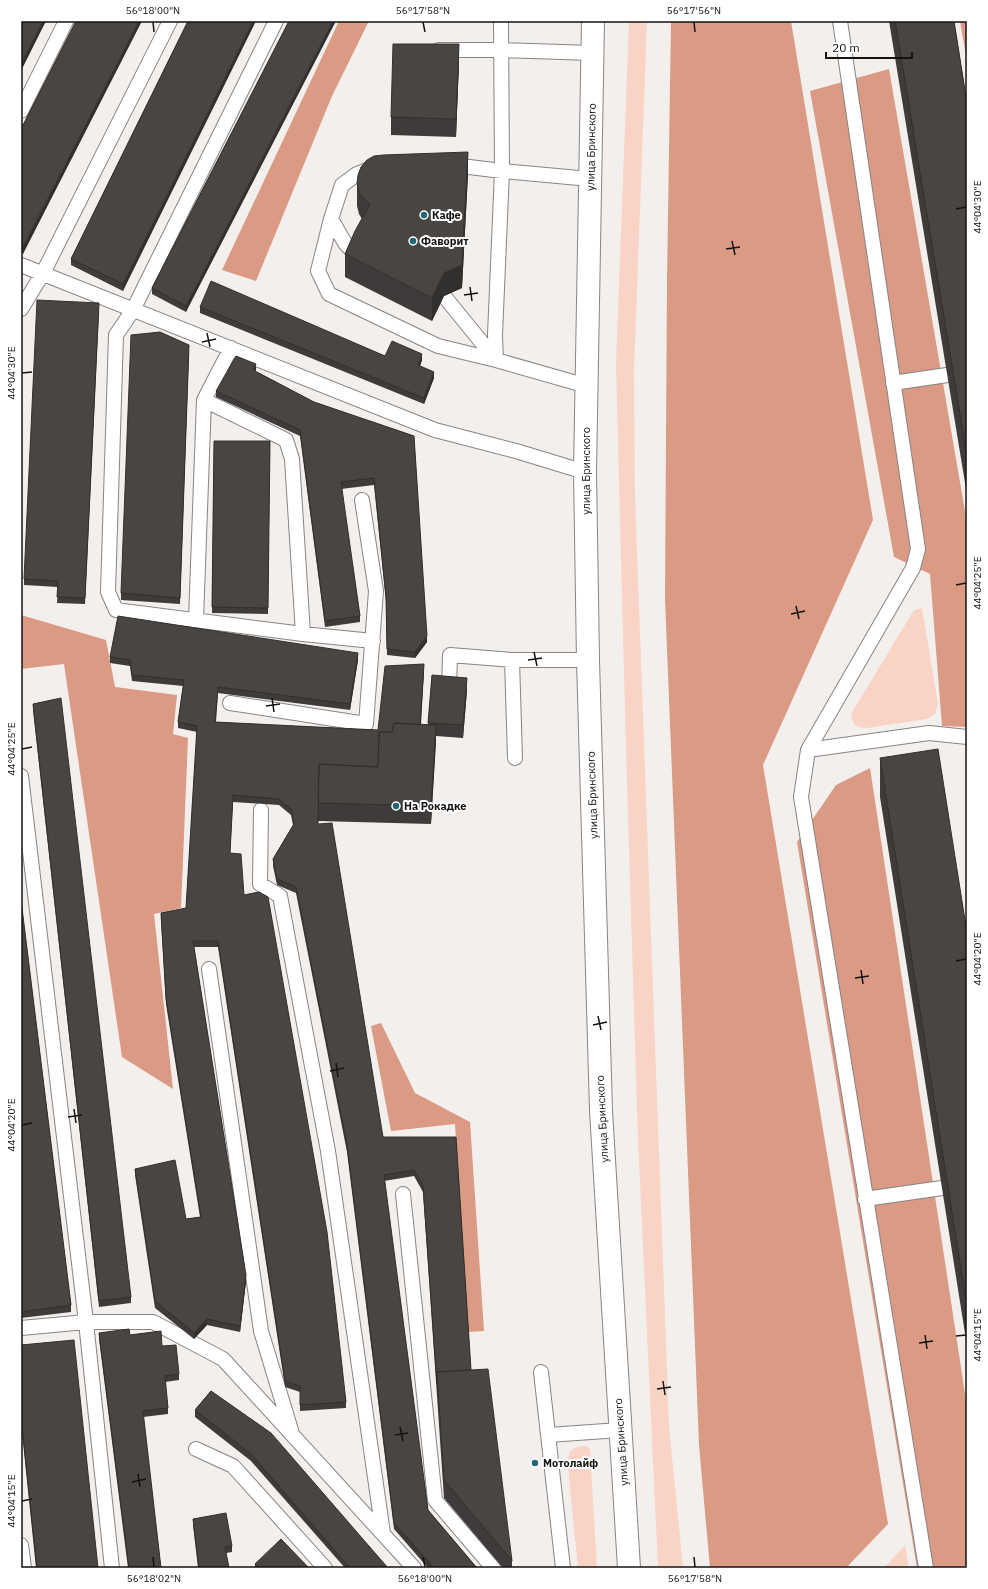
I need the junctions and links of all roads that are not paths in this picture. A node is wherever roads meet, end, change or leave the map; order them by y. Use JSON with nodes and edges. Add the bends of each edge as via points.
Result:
{"nodes":[{"id":1,"x":66,"y":21,"type":"edge"},
{"id":2,"x":170,"y":21,"type":"edge"},
{"id":3,"x":276,"y":21,"type":"edge"},
{"id":4,"x":501,"y":21,"type":"edge"},
{"id":5,"x":593,"y":21,"type":"edge"},
{"id":6,"x":840,"y":21,"type":"edge"},
{"id":7,"x":427,"y":49,"type":"edge"},
{"id":8,"x":502,"y":50,"type":"junction"},
{"id":9,"x":592,"y":53,"type":"junction"},
{"id":10,"x":21,"y":111,"type":"edge"},
{"id":11,"x":438,"y":166,"type":"edge"},
{"id":12,"x":392,"y":167,"type":"edge"},
{"id":13,"x":502,"y":171,"type":"junction"},
{"id":14,"x":590,"y":179,"type":"junction"},
{"id":15,"x":331,"y":219,"type":"junction"},
{"id":16,"x":355,"y":254,"type":"edge"},
{"id":17,"x":21,"y":265,"type":"edge"},
{"id":18,"x":43,"y":273,"type":"junction"},
{"id":19,"x":444,"y":296,"type":"edge"},
{"id":20,"x":21,"y":309,"type":"edge"},
{"id":21,"x":133,"y":310,"type":"junction"},
{"id":22,"x":231,"y":348,"type":"junction"},
{"id":23,"x":496,"y":360,"type":"junction"},
{"id":24,"x":947,"y":375,"type":"edge"},
{"id":25,"x":893,"y":383,"type":"junction"},
{"id":26,"x":587,"y":386,"type":"junction"},
{"id":27,"x":204,"y":400,"type":"junction"},
{"id":28,"x":585,"y":472,"type":"junction"},
{"id":29,"x":362,"y":500,"type":"dead end"},
{"id":30,"x":196,"y":620,"type":"junction"},
{"id":31,"x":303,"y":634,"type":"junction"},
{"id":32,"x":373,"y":641,"type":"junction"},
{"id":33,"x":512,"y":660,"type":"junction"},
{"id":34,"x":588,"y":660,"type":"junction"},
{"id":35,"x":449,"y":688,"type":"edge"},
{"id":36,"x":230,"y":703,"type":"dead end"},
{"id":37,"x":967,"y":737,"type":"edge"},
{"id":38,"x":808,"y":750,"type":"junction"},
{"id":39,"x":515,"y":758,"type":"dead end"},
{"id":40,"x":21,"y":776,"type":"edge"},
{"id":41,"x":261,"y":810,"type":"dead end"},
{"id":42,"x":209,"y":969,"type":"dead end"},
{"id":43,"x":942,"y":1188,"type":"edge"},
{"id":44,"x":404,"y":1194,"type":"dead end"},
{"id":45,"x":865,"y":1199,"type":"junction"},
{"id":46,"x":86,"y":1322,"type":"junction"},
{"id":47,"x":21,"y":1328,"type":"edge"},
{"id":48,"x":541,"y":1372,"type":"dead end"},
{"id":49,"x":620,"y":1430,"type":"junction"},
{"id":50,"x":292,"y":1434,"type":"junction"},
{"id":51,"x":548,"y":1435,"type":"junction"},
{"id":52,"x":196,"y":1449,"type":"dead end"},
{"id":53,"x":383,"y":1533,"type":"junction"},
{"id":54,"x":21,"y":1545,"type":"edge"},
{"id":55,"x":24,"y":1568,"type":"edge"},
{"id":56,"x":112,"y":1568,"type":"edge"},
{"id":57,"x":325,"y":1568,"type":"edge"},
{"id":58,"x":414,"y":1568,"type":"edge"},
{"id":59,"x":493,"y":1568,"type":"edge"},
{"id":60,"x":563,"y":1568,"type":"edge"},
{"id":61,"x":629,"y":1568,"type":"edge"},
{"id":62,"x":926,"y":1568,"type":"edge"}],
"edges":[{"from":1,"to":10,"type":"lane"},
{"from":2,"to":18,"type":"lane"},
{"from":3,"to":21,"type":"lane"},
{"from":4,"to":8,"type":"lane"},
{"from":5,"to":9,"type":"main road","name":"улица Бринского"},
{"from":6,"to":25,"type":"lane"},
{"from":7,"to":8,"type":"lane"},
{"from":8,"to":9,"type":"lane"},
{"from":8,"to":13,"type":"lane"},
{"from":9,"to":14,"type":"main road","name":"улица Бринского"},
{"from":11,"to":13,"type":"lane"},
{"from":12,"to":15,"type":"lane","via":[[376,167],[357,174],[342,185]]},
{"from":13,"to":14,"type":"lane"},
{"from":13,"to":23,"type":"lane"},
{"from":14,"to":26,"type":"main road","name":"улица Бринского"},
{"from":15,"to":16,"type":"lane","via":[[345,243]]},
{"from":15,"to":23,"type":"lane","via":[[318,271],[329,294],[438,346]]},
{"from":17,"to":18,"type":"lane"},
{"from":18,"to":20,"type":"lane"},
{"from":18,"to":21,"type":"lane"},
{"from":19,"to":23,"type":"lane"},
{"from":21,"to":22,"type":"lane"},
{"from":21,"to":30,"type":"lane","via":[[116,335],[108,592],[116,610]]},
{"from":22,"to":27,"type":"lane"},
{"from":22,"to":28,"type":"lane","via":[[435,430]]},
{"from":23,"to":26,"type":"lane"},
{"from":24,"to":25,"type":"lane"},
{"from":25,"to":38,"type":"lane","via":[[918,549],[913,568]]},
{"from":26,"to":28,"type":"main road","name":"улица Бринского"},
{"from":27,"to":30,"type":"lane"},
{"from":27,"to":31,"type":"lane","via":[[286,440],[292,459]]},
{"from":28,"to":34,"type":"main road","name":"улица Бринского"},
{"from":29,"to":32,"type":"lane","via":[[376,591]]},
{"from":30,"to":31,"type":"lane"},
{"from":31,"to":32,"type":"lane"},
{"from":32,"to":36,"type":"lane","via":[[366,724]]},
{"from":33,"to":34,"type":"lane"},
{"from":33,"to":35,"type":"lane","via":[[450,655]]},
{"from":33,"to":39,"type":"lane"},
{"from":34,"to":49,"type":"main road","name":"улица Бринского","via":[[601,1111]]},
{"from":37,"to":38,"type":"lane","via":[[929,733]]},
{"from":38,"to":45,"type":"lane","via":[[800,797]]},
{"from":40,"to":46,"type":"lane"},
{"from":41,"to":53,"type":"lane","via":[[260,884],[280,896],[282,904],[328,1151]]},
{"from":42,"to":50,"type":"lane","via":[[261,1331]]},
{"from":43,"to":45,"type":"lane"},
{"from":44,"to":59,"type":"lane","via":[[435,1500]]},
{"from":45,"to":62,"type":"lane"},
{"from":46,"to":47,"type":"lane"},
{"from":46,"to":50,"type":"lane","via":[[152,1322],[223,1359]]},
{"from":46,"to":56,"type":"lane"},
{"from":48,"to":51,"type":"lane"},
{"from":49,"to":51,"type":"lane"},
{"from":49,"to":61,"type":"main road","name":"улица Бринского"},
{"from":50,"to":53,"type":"lane"},
{"from":51,"to":60,"type":"lane"},
{"from":52,"to":57,"type":"lane","via":[[233,1466]]},
{"from":53,"to":58,"type":"lane"},
{"from":54,"to":55,"type":"lane"}]}
